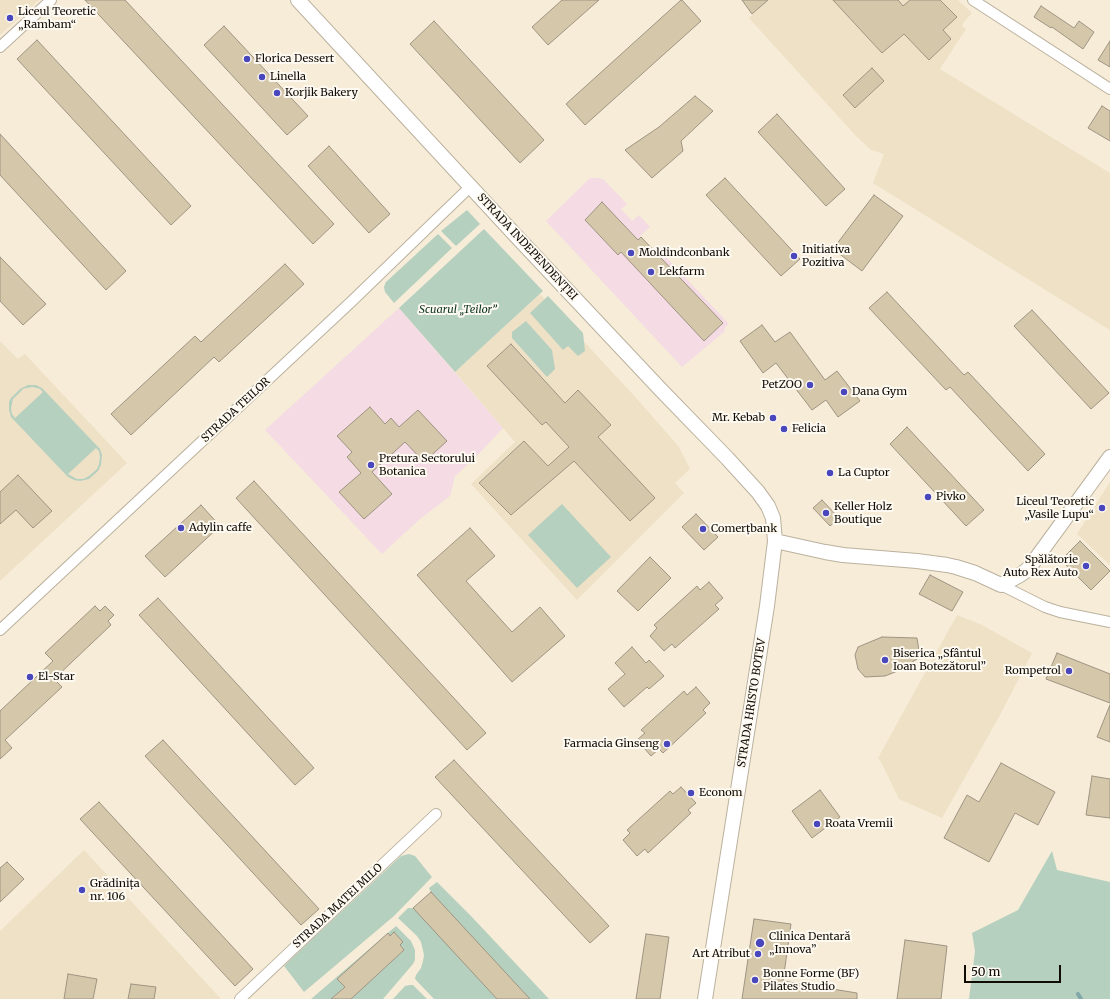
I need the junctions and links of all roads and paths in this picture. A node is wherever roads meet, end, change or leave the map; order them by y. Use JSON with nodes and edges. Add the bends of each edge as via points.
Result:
{"nodes":[{"id":1,"x":51,"y":0,"type":"edge"},
{"id":2,"x":298,"y":0,"type":"edge"},
{"id":3,"x":973,"y":0,"type":"edge"},
{"id":4,"x":0,"y":47,"type":"edge"},
{"id":5,"x":1110,"y":89,"type":"edge"},
{"id":6,"x":470,"y":187,"type":"junction"},
{"id":7,"x":1110,"y":457,"type":"edge"},
{"id":8,"x":775,"y":541,"type":"junction"},
{"id":9,"x":1001,"y":585,"type":"junction"},
{"id":10,"x":1110,"y":622,"type":"edge"},
{"id":11,"x":0,"y":630,"type":"edge"},
{"id":12,"x":436,"y":814,"type":"dead end"},
{"id":13,"x":240,"y":999,"type":"edge"},
{"id":14,"x":705,"y":999,"type":"edge"}],
"edges":[{"from":1,"to":4,"type":"street"},
{"from":2,"to":6,"type":"main road","name":"STRADA INDEPENDENȚEI"},
{"from":3,"to":5,"type":"street"},
{"from":6,"to":8,"type":"main road","name":"STRADA INDEPENDENȚEI","via":[[758,492],[773,518]]},
{"from":6,"to":11,"type":"street","name":"STRADA TEILOR","via":[[352,301]]},
{"from":7,"to":9,"type":"main road","via":[[1032,564],[1020,575]]},
{"from":8,"to":9,"type":"main road","via":[[843,555],[947,565],[975,573]]},
{"from":8,"to":14,"type":"main road","name":"STRADA HRISTO BOTEV"},
{"from":9,"to":10,"type":"street","via":[[1060,612]]},
{"from":12,"to":13,"type":"street","name":"STRADA MATEI MILO"}]}
